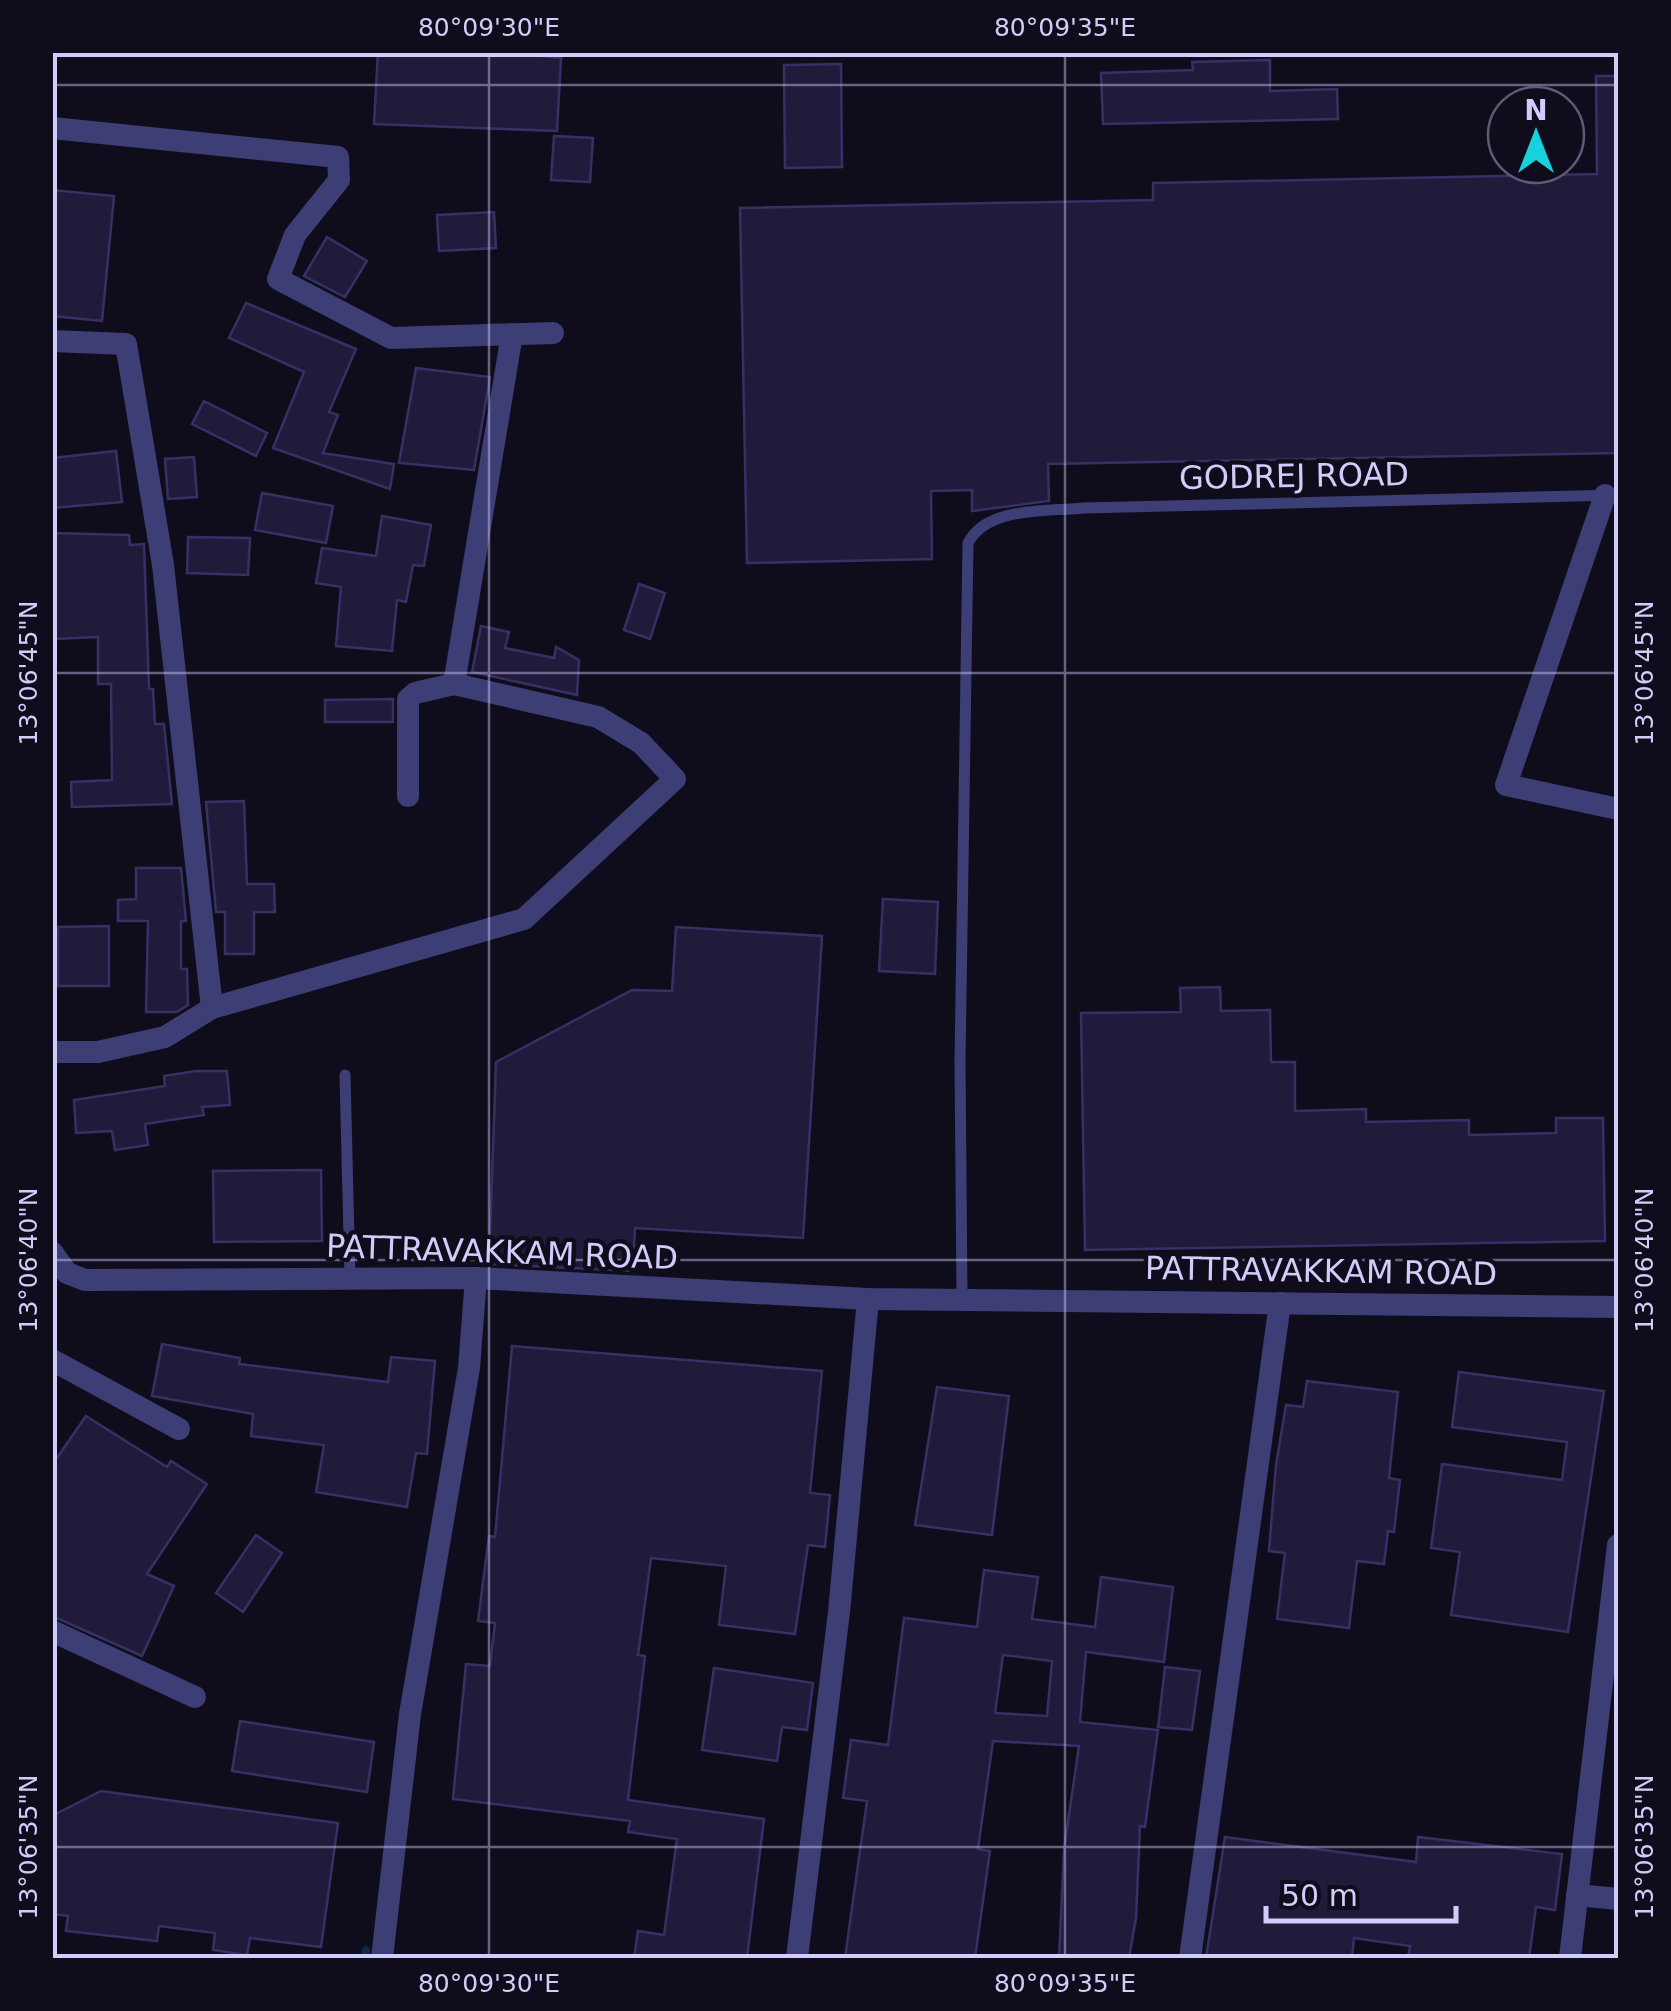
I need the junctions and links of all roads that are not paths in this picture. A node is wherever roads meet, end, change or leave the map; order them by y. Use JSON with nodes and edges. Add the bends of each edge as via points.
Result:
{"nodes":[{"id":1,"x":52,"y":128,"type":"edge"},
{"id":2,"x":553,"y":332,"type":"dead end"},
{"id":3,"x":512,"y":334,"type":"junction"},
{"id":4,"x":52,"y":341,"type":"edge"},
{"id":5,"x":1612,"y":495,"type":"edge"},
{"id":6,"x":454,"y":684,"type":"junction"},
{"id":7,"x":408,"y":796,"type":"dead end"},
{"id":8,"x":1618,"y":809,"type":"edge"},
{"id":9,"x":212,"y":1008,"type":"junction"},
{"id":10,"x":52,"y":1052,"type":"edge"},
{"id":11,"x":345,"y":1075,"type":"dead end"},
{"id":12,"x":52,"y":1252,"type":"edge"},
{"id":13,"x":350,"y":1278,"type":"junction"},
{"id":14,"x":476,"y":1278,"type":"junction"},
{"id":15,"x":868,"y":1299,"type":"junction"},
{"id":16,"x":962,"y":1300,"type":"junction"},
{"id":17,"x":1280,"y":1304,"type":"junction"},
{"id":18,"x":1618,"y":1307,"type":"edge"},
{"id":19,"x":52,"y":1360,"type":"edge"},
{"id":20,"x":179,"y":1430,"type":"dead end"},
{"id":21,"x":1618,"y":1545,"type":"edge"},
{"id":22,"x":58,"y":1640,"type":"edge"},
{"id":23,"x":194,"y":1698,"type":"dead end"},
{"id":24,"x":1577,"y":1894,"type":"junction"},
{"id":25,"x":1618,"y":1899,"type":"edge"},
{"id":26,"x":382,"y":1958,"type":"edge"},
{"id":27,"x":796,"y":1958,"type":"edge"},
{"id":28,"x":1190,"y":1958,"type":"edge"},
{"id":29,"x":1570,"y":1958,"type":"edge"}],
"edges":[{"from":1,"to":3,"type":"street","via":[[338,157],[339,180],[295,235],[278,279],[391,338]]},
{"from":2,"to":3,"type":"street"},
{"from":3,"to":6,"type":"street"},
{"from":4,"to":9,"type":"street","via":[[126,344],[163,565]]},
{"from":5,"to":8,"type":"street","via":[[1506,786]]},
{"from":5,"to":16,"type":"lane","name":"GODREJ ROAD","via":[[1083,508],[1004,516],[975,530],[968,543]]},
{"from":6,"to":7,"type":"street","via":[[408,699]]},
{"from":6,"to":9,"type":"street","via":[[598,716],[640,743],[674,779],[524,918]]},
{"from":9,"to":10,"type":"street","via":[[165,1037],[98,1052]]},
{"from":11,"to":13,"type":"lane"},
{"from":12,"to":13,"type":"street","name":"PATTRAVAKKAM ROAD","via":[[67,1273],[85,1280]]},
{"from":13,"to":14,"type":"street","name":"PATTRAVAKKAM ROAD"},
{"from":14,"to":15,"type":"street","name":"PATTRAVAKKAM ROAD"},
{"from":14,"to":26,"type":"street","via":[[469,1368],[410,1714]]},
{"from":15,"to":16,"type":"street","name":"PATTRAVAKKAM ROAD"},
{"from":15,"to":27,"type":"street","via":[[840,1612]]},
{"from":16,"to":17,"type":"street","name":"PATTRAVAKKAM ROAD"},
{"from":17,"to":18,"type":"street","name":"PATTRAVAKKAM ROAD"},
{"from":17,"to":28,"type":"street"},
{"from":19,"to":20,"type":"street"},
{"from":21,"to":24,"type":"street"},
{"from":22,"to":23,"type":"street"},
{"from":24,"to":25,"type":"street"},
{"from":24,"to":29,"type":"street"}]}
